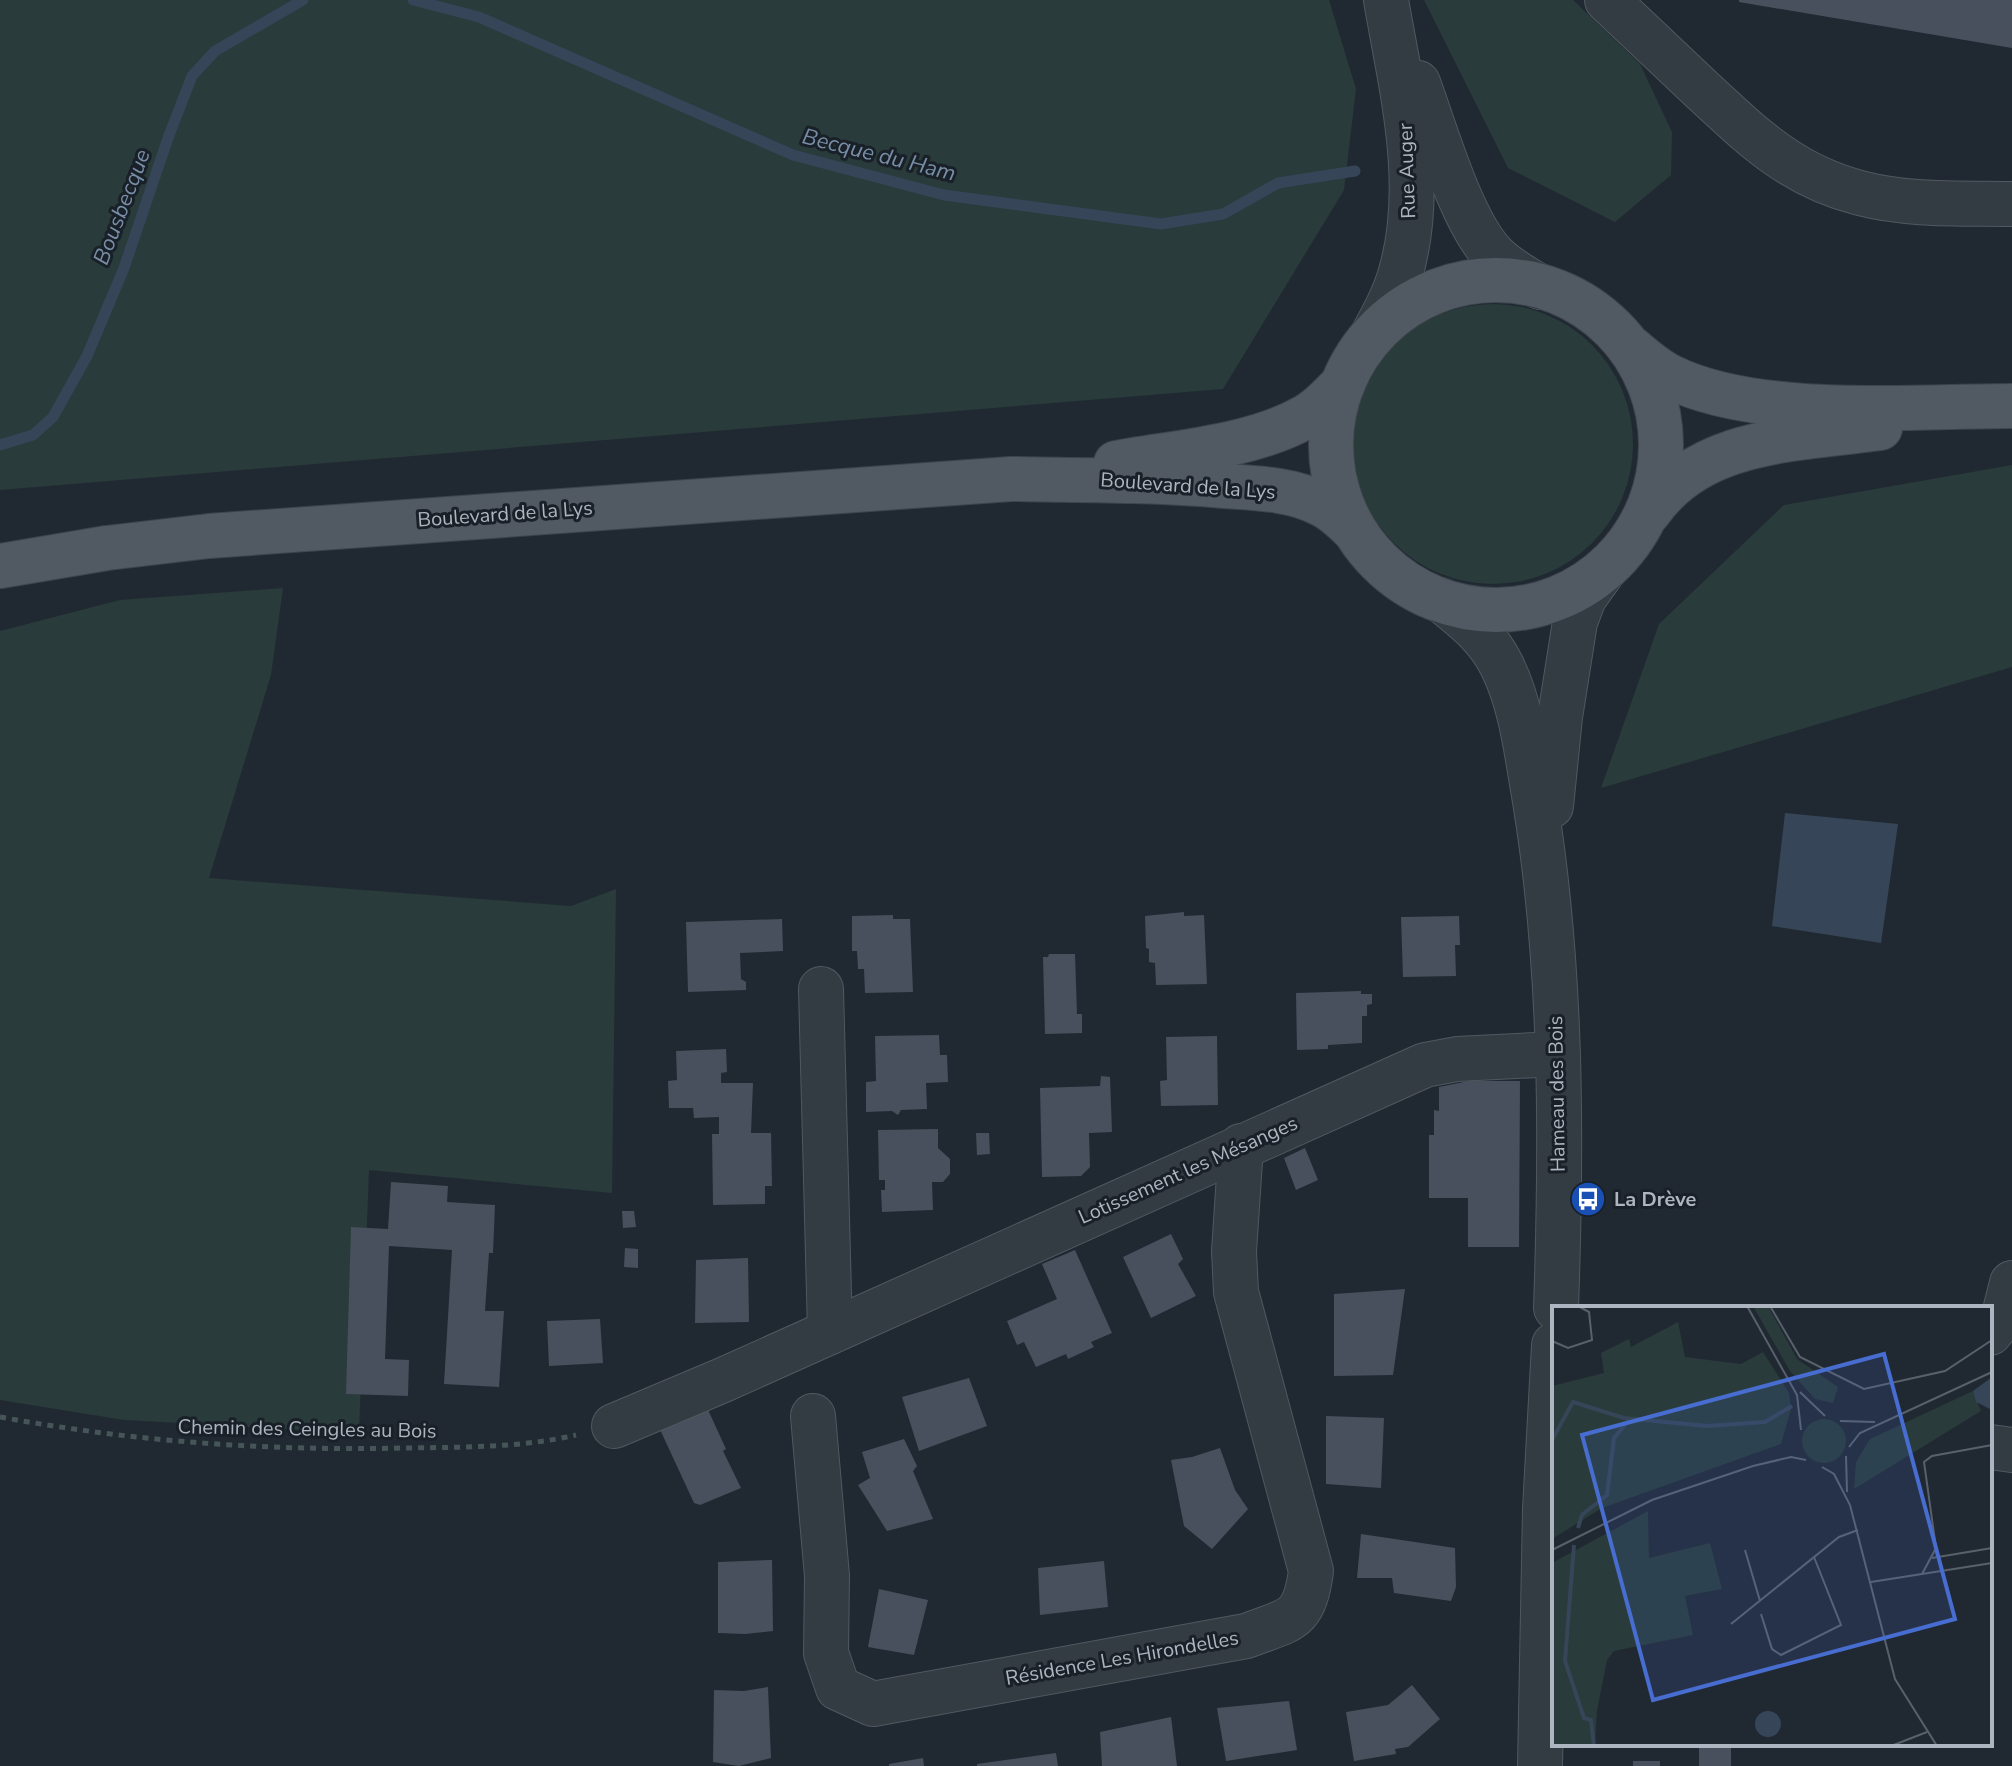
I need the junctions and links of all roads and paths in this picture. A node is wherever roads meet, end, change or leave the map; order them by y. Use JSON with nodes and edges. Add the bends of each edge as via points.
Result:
{"nodes":[{"id":1,"x":1386,"y":0,"type":"edge"},
{"id":2,"x":1607,"y":0,"type":"edge"},
{"id":3,"x":2012,"y":204,"type":"edge"},
{"id":4,"x":1540,"y":287,"type":"junction"},
{"id":5,"x":1372,"y":336,"type":"junction"},
{"id":6,"x":1626,"y":344,"type":"junction"},
{"id":7,"x":1343,"y":384,"type":"junction"},
{"id":8,"x":2012,"y":408,"type":"edge"},
{"id":9,"x":1011,"y":479,"type":"junction"},
{"id":10,"x":1643,"y":521,"type":"junction"},
{"id":11,"x":1354,"y":530,"type":"junction"},
{"id":12,"x":0,"y":566,"type":"edge"},
{"id":13,"x":1604,"y":570,"type":"junction"},
{"id":14,"x":1441,"y":600,"type":"junction"},
{"id":15,"x":1548,"y":881,"type":"junction"},
{"id":16,"x":821,"y":989,"type":"dead end"},
{"id":17,"x":1557,"y":1054,"type":"junction"},
{"id":18,"x":1241,"y":1146,"type":"junction"},
{"id":19,"x":2012,"y":1282,"type":"edge"},
{"id":20,"x":1556,"y":1306,"type":"edge"},
{"id":21,"x":1984,"y":1306,"type":"edge"},
{"id":22,"x":1992,"y":1330,"type":"edge"},
{"id":23,"x":830,"y":1332,"type":"junction"},
{"id":24,"x":1992,"y":1350,"type":"edge"},
{"id":25,"x":2012,"y":1352,"type":"edge"},
{"id":26,"x":1552,"y":1397,"type":"edge"},
{"id":27,"x":813,"y":1416,"type":"dead end"},
{"id":28,"x":0,"y":1417,"type":"edge"},
{"id":29,"x":614,"y":1426,"type":"joint"},
{"id":30,"x":1992,"y":1447,"type":"edge"},
{"id":31,"x":2012,"y":1450,"type":"edge"},
{"id":32,"x":1540,"y":1766,"type":"edge"}],
"edges":[{"from":1,"to":4,"type":"street","name":"Rue Auger","via":[[1473,225],[1494,255]]},
{"from":1,"to":5,"type":"street","name":"Rue Auger","via":[[1405,110],[1411,205],[1401,272]]},
{"from":2,"to":3,"type":"street","via":[[1761,145],[1793,166],[1864,194]]},
{"from":4,"to":5,"type":"main road","via":[[1500,281],[1449,288],[1403,309]]},
{"from":4,"to":6,"type":"main road","via":[[1578,302]]},
{"from":5,"to":7,"type":"main road"},
{"from":6,"to":8,"type":"main road","via":[[1671,377],[1740,397],[1852,407]]},
{"from":6,"to":10,"type":"main road","via":[[1654,399],[1661,440],[1657,481]]},
{"from":7,"to":9,"type":"main road","name":"Boulevard de la Lys","via":[[1305,417],[1251,438]]},
{"from":7,"to":11,"type":"main road","via":[[1331,458]]},
{"from":8,"to":10,"type":"main road","via":[[1732,451],[1675,482]]},
{"from":9,"to":11,"type":"main road","name":"Boulevard de la Lys","via":[[1265,489],[1320,503]]},
{"from":9,"to":12,"type":"main road","name":"Boulevard de la Lys","via":[[209,536]]},
{"from":10,"to":13,"type":"main road"},
{"from":11,"to":14,"type":"main road","via":[[1391,573]]},
{"from":13,"to":14,"type":"main road","via":[[1563,596],[1517,609],[1479,609]]},
{"from":13,"to":15,"type":"street","name":"Hameau des Bois","via":[[1584,598],[1568,655],[1552,785]]},
{"from":14,"to":15,"type":"street","name":"Hameau des Bois","via":[[1474,626],[1503,668],[1518,713]]},
{"from":15,"to":17,"type":"street","name":"Hameau des Bois"},
{"from":16,"to":23,"type":"street"},
{"from":17,"to":18,"type":"street","name":"Lotissement les Mésanges","via":[[1425,1065]]},
{"from":17,"to":20,"type":"street","name":"Hameau des Bois"},
{"from":18,"to":23,"type":"street","name":"Lotissement les Mésanges"},
{"from":18,"to":27,"type":"street","name":"Résidence Les Hirondelles","via":[[1236,1292],[1311,1571],[1307,1599],[1293,1618],[1246,1636],[873,1704],[838,1688],[826,1653],[827,1576]]},
{"from":19,"to":21,"type":"street"},
{"from":19,"to":22,"type":"street","via":[[2004,1315]]},
{"from":23,"to":29,"type":"street","name":"Lotissement les Mésanges"},
{"from":24,"to":25,"type":"street"},
{"from":26,"to":32,"type":"street"},
{"from":28,"to":29,"type":"path","name":"Chemin des Ceingles au Bois","via":[[143,1440],[309,1449],[499,1447]]},
{"from":30,"to":31,"type":"street"}]}
